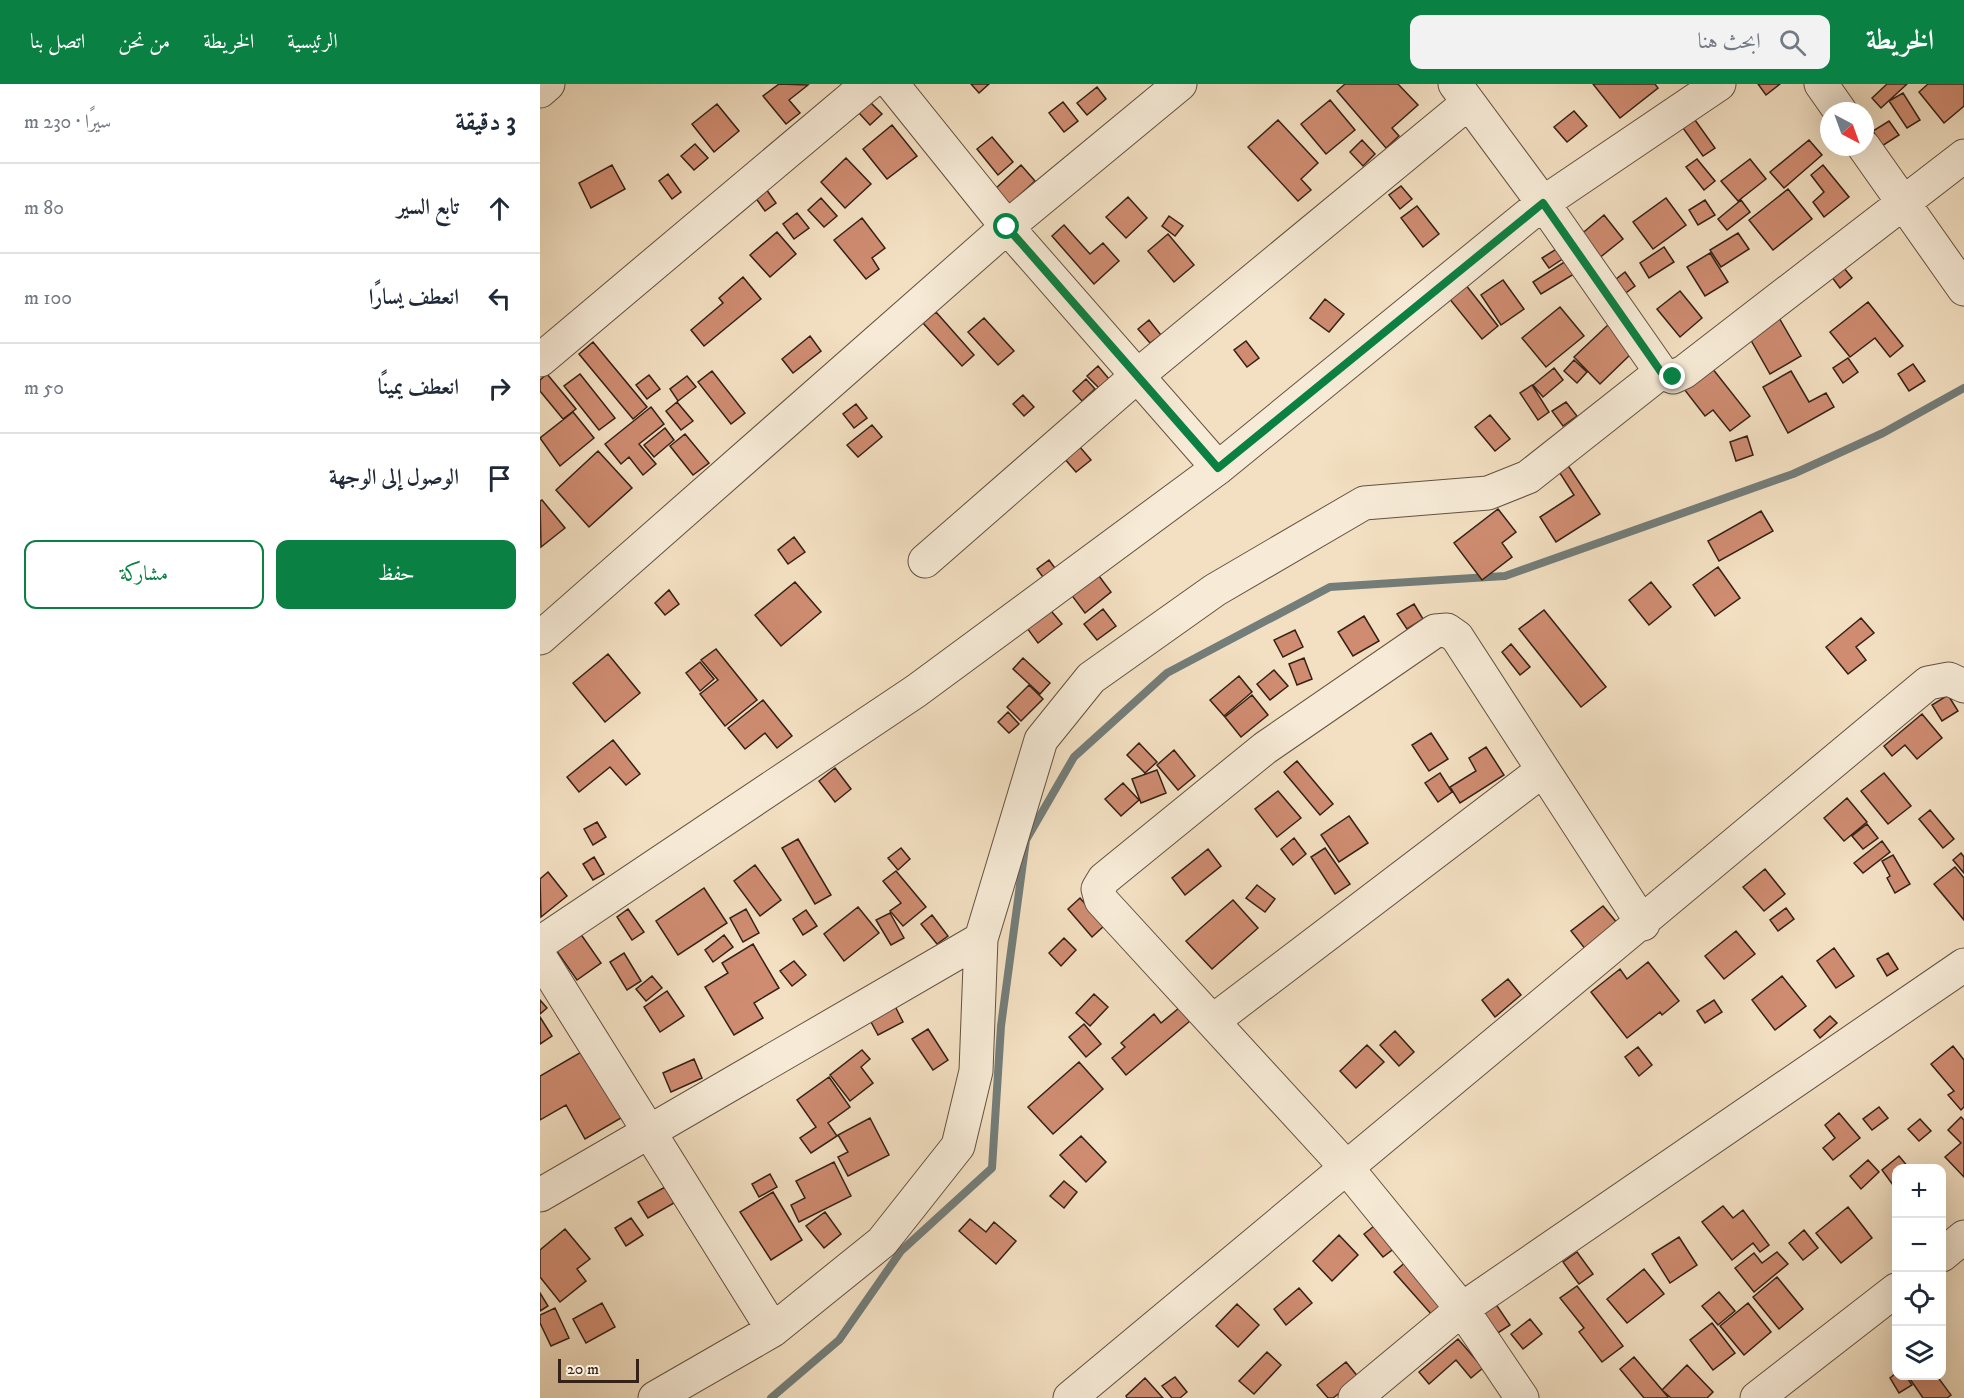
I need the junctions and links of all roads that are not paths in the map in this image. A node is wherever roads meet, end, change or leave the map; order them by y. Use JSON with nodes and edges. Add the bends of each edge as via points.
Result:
{"nodes":[{"id":1,"x":548,"y":84,"type":"edge"},
{"id":2,"x":868,"y":84,"type":"edge"},
{"id":3,"x":892,"y":84,"type":"edge"},
{"id":4,"x":1180,"y":84,"type":"edge"},
{"id":5,"x":1719,"y":84,"type":"edge"},
{"id":6,"x":1821,"y":84,"type":"edge"},
{"id":7,"x":540,"y":91,"type":"edge"},
{"id":8,"x":1461,"y":94,"type":"edge"},
{"id":9,"x":1833,"y":102,"type":"edge"},
{"id":10,"x":1870,"y":156,"type":"edge"},
{"id":11,"x":1964,"y":156,"type":"edge"},
{"id":12,"x":1543,"y":203,"type":"junction"},
{"id":13,"x":1903,"y":204,"type":"junction"},
{"id":14,"x":1007,"y":227,"type":"junction"},
{"id":15,"x":1964,"y":290,"type":"edge"},
{"id":16,"x":540,"y":360,"type":"edge"},
{"id":17,"x":1661,"y":372,"type":"junction"},
{"id":18,"x":1137,"y":376,"type":"junction"},
{"id":19,"x":1218,"y":468,"type":"junction"},
{"id":20,"x":924,"y":561,"type":"dead end"},
{"id":21,"x":540,"y":638,"type":"edge"},
{"id":22,"x":1964,"y":686,"type":"edge"},
{"id":23,"x":1543,"y":770,"type":"junction"},
{"id":24,"x":1643,"y":924,"type":"junction"},
{"id":25,"x":981,"y":939,"type":"junction"},
{"id":26,"x":540,"y":943,"type":"edge"},
{"id":27,"x":540,"y":957,"type":"edge"},
{"id":28,"x":1964,"y":965,"type":"edge"},
{"id":29,"x":1213,"y":1021,"type":"junction"},
{"id":30,"x":649,"y":1134,"type":"junction"},
{"id":31,"x":1347,"y":1168,"type":"junction"},
{"id":32,"x":540,"y":1195,"type":"edge"},
{"id":33,"x":1964,"y":1237,"type":"edge"},
{"id":34,"x":1946,"y":1251,"type":"edge"},
{"id":35,"x":1892,"y":1293,"type":"edge"},
{"id":36,"x":1462,"y":1309,"type":"junction"},
{"id":37,"x":773,"y":1330,"type":"junction"},
{"id":38,"x":655,"y":1398,"type":"edge"},
{"id":39,"x":1070,"y":1398,"type":"edge"},
{"id":40,"x":1355,"y":1398,"type":"edge"},
{"id":41,"x":1522,"y":1398,"type":"edge"},
{"id":42,"x":1757,"y":1398,"type":"edge"}],
"edges":[{"from":1,"to":7,"type":"street"},
{"from":2,"to":16,"type":"street"},
{"from":3,"to":14,"type":"street"},
{"from":4,"to":14,"type":"street"},
{"from":5,"to":12,"type":"street"},
{"from":6,"to":9,"type":"street"},
{"from":8,"to":12,"type":"street"},
{"from":8,"to":18,"type":"street"},
{"from":10,"to":13,"type":"street"},
{"from":11,"to":13,"type":"street"},
{"from":12,"to":17,"type":"street"},
{"from":12,"to":19,"type":"street"},
{"from":13,"to":15,"type":"street"},
{"from":13,"to":17,"type":"street","via":[[1684,372],[1673,377]]},
{"from":14,"to":18,"type":"street"},
{"from":14,"to":21,"type":"street"},
{"from":17,"to":25,"type":"street","via":[[1528,477],[1488,493],[1364,503],[1215,590],[1091,678],[1041,740]]},
{"from":18,"to":19,"type":"street"},
{"from":18,"to":20,"type":"street"},
{"from":19,"to":26,"type":"street","via":[[916,691]]},
{"from":22,"to":24,"type":"street","via":[[1949,679],[1928,683]]},
{"from":23,"to":24,"type":"street"},
{"from":23,"to":29,"type":"street"},
{"from":23,"to":29,"type":"street","via":[[1457,637],[1447,630],[1435,631],[1265,748],[1104,879],[1098,889],[1101,900]]},
{"from":24,"to":31,"type":"street"},
{"from":25,"to":30,"type":"street"},
{"from":25,"to":37,"type":"street","via":[[976,1071],[958,1146],[882,1242]]},
{"from":27,"to":30,"type":"street"},
{"from":28,"to":36,"type":"street"},
{"from":29,"to":31,"type":"street"},
{"from":30,"to":32,"type":"street"},
{"from":30,"to":37,"type":"street"},
{"from":31,"to":36,"type":"street"},
{"from":31,"to":39,"type":"street"},
{"from":33,"to":34,"type":"street"},
{"from":35,"to":42,"type":"street"},
{"from":36,"to":40,"type":"street"},
{"from":36,"to":41,"type":"street"},
{"from":37,"to":38,"type":"street"}]}
